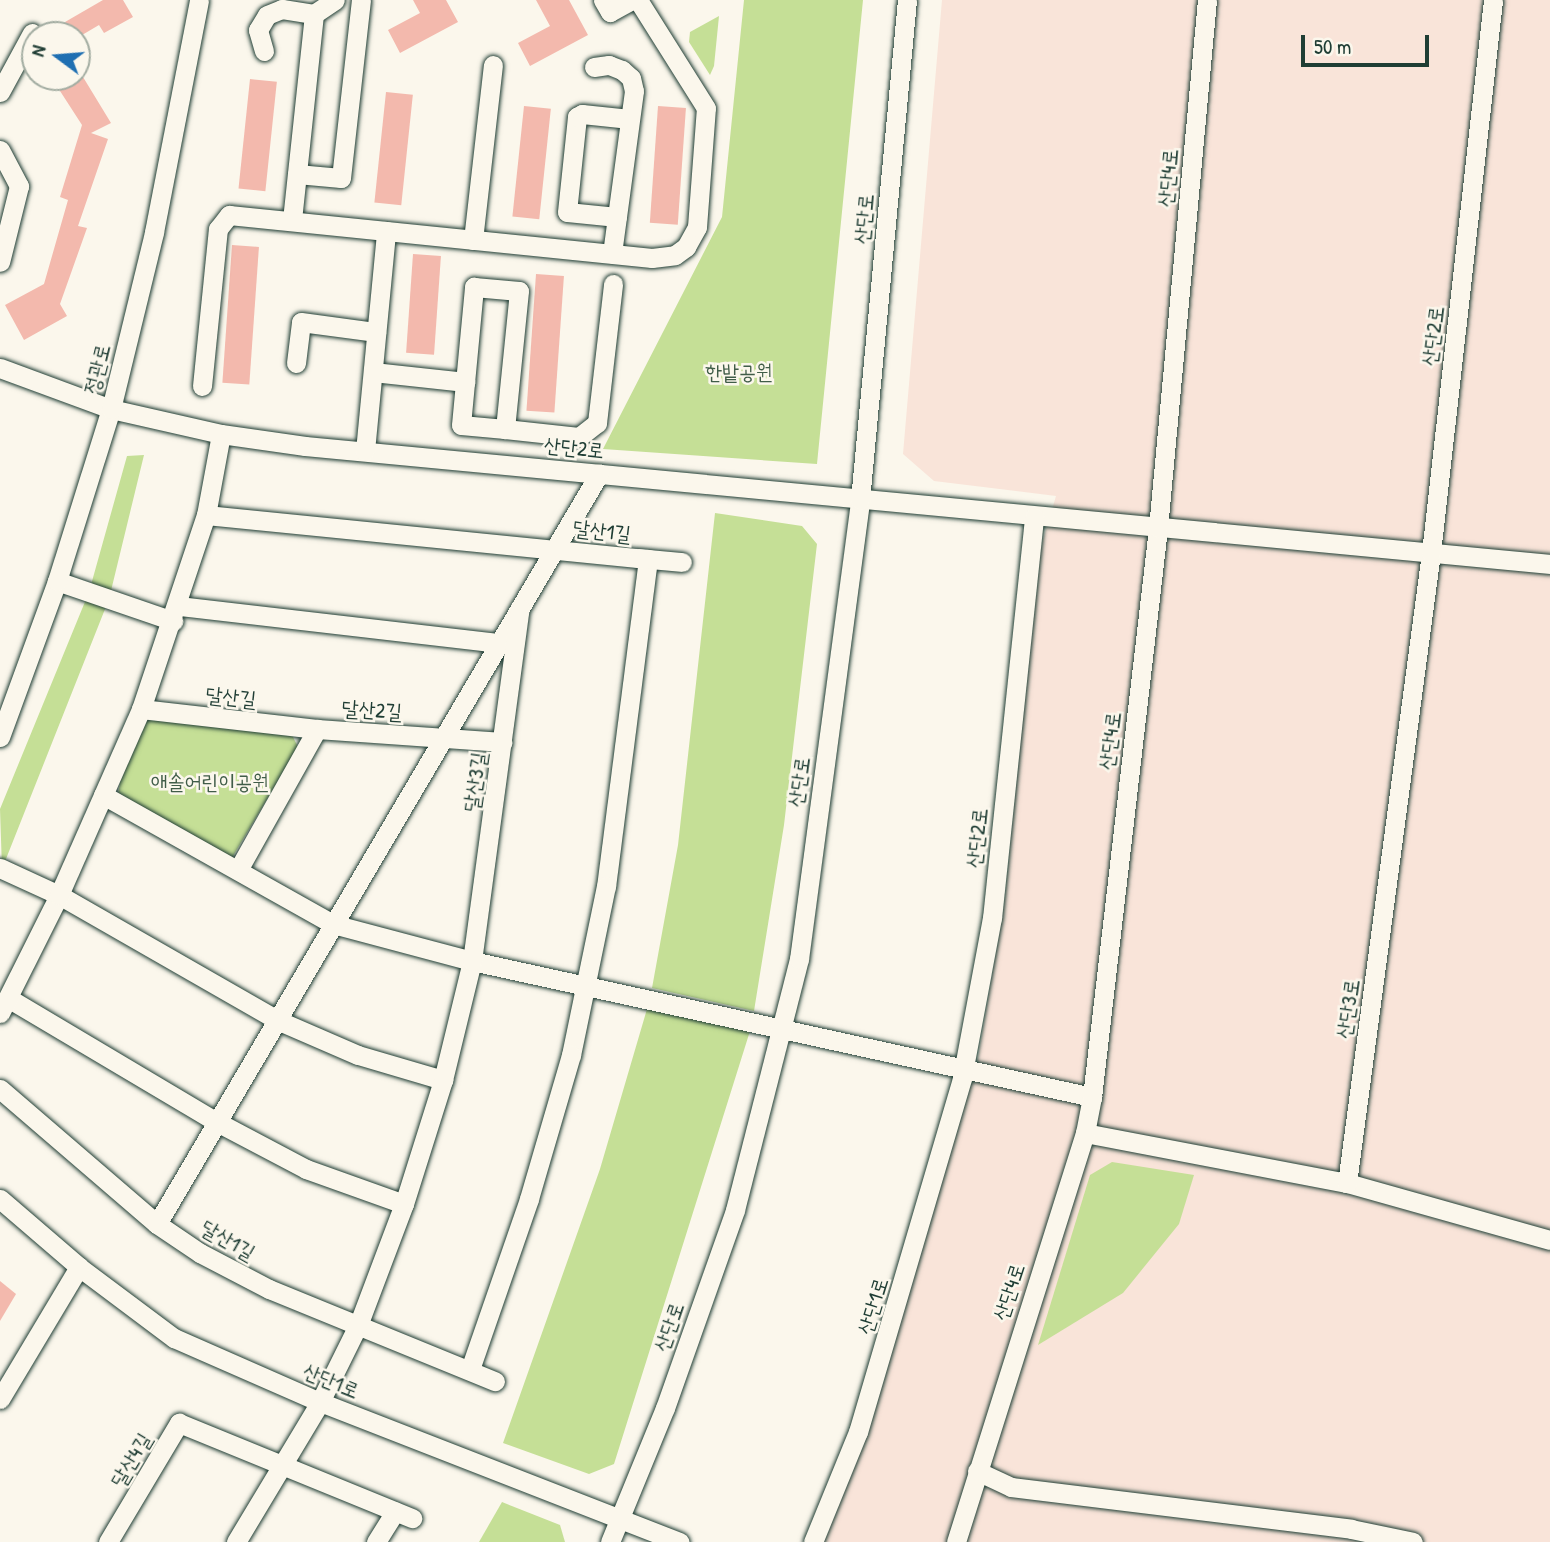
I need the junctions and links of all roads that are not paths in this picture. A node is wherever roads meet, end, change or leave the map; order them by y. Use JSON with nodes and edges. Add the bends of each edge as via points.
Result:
{"nodes":[{"id":1,"x":198,"y":0,"type":"edge"},
{"id":2,"x":335,"y":0,"type":"edge"},
{"id":3,"x":361,"y":0,"type":"edge"},
{"id":4,"x":603,"y":0,"type":"edge"},
{"id":5,"x":632,"y":0,"type":"edge"},
{"id":6,"x":638,"y":0,"type":"edge"},
{"id":7,"x":907,"y":0,"type":"edge"},
{"id":8,"x":1207,"y":0,"type":"edge"},
{"id":9,"x":1493,"y":0,"type":"edge"},
{"id":10,"x":314,"y":14,"type":"junction"},
{"id":11,"x":264,"y":51,"type":"dead end"},
{"id":12,"x":21,"y":53,"type":"edge"},
{"id":13,"x":493,"y":65,"type":"dead end"},
{"id":14,"x":594,"y":67,"type":"dead end"},
{"id":15,"x":0,"y":92,"type":"edge"},
{"id":16,"x":630,"y":119,"type":"junction"},
{"id":17,"x":0,"y":150,"type":"edge"},
{"id":18,"x":297,"y":174,"type":"junction"},
{"id":19,"x":617,"y":217,"type":"junction"},
{"id":20,"x":292,"y":220,"type":"junction"},
{"id":21,"x":386,"y":231,"type":"junction"},
{"id":22,"x":473,"y":240,"type":"junction"},
{"id":23,"x":612,"y":254,"type":"junction"},
{"id":24,"x":0,"y":262,"type":"edge"},
{"id":25,"x":613,"y":284,"type":"dead end"},
{"id":26,"x":376,"y":331,"type":"junction"},
{"id":27,"x":296,"y":363,"type":"dead end"},
{"id":28,"x":0,"y":368,"type":"edge"},
{"id":29,"x":373,"y":372,"type":"junction"},
{"id":30,"x":465,"y":382,"type":"junction"},
{"id":31,"x":202,"y":386,"type":"dead end"},
{"id":32,"x":111,"y":408,"type":"junction"},
{"id":33,"x":505,"y":429,"type":"junction"},
{"id":34,"x":221,"y":434,"type":"junction"},
{"id":35,"x":365,"y":451,"type":"junction"},
{"id":36,"x":599,"y":474,"type":"junction"},
{"id":37,"x":860,"y":500,"type":"junction"},
{"id":38,"x":206,"y":515,"type":"junction"},
{"id":39,"x":1034,"y":517,"type":"junction"},
{"id":40,"x":1158,"y":528,"type":"junction"},
{"id":41,"x":555,"y":548,"type":"junction"},
{"id":42,"x":1431,"y":553,"type":"junction"},
{"id":43,"x":630,"y":557,"type":"junction"},
{"id":44,"x":682,"y":562,"type":"dead end"},
{"id":45,"x":1550,"y":564,"type":"edge"},
{"id":46,"x":57,"y":581,"type":"junction"},
{"id":47,"x":520,"y":608,"type":"junction"},
{"id":48,"x":176,"y":613,"type":"junction"},
{"id":49,"x":499,"y":643,"type":"junction"},
{"id":50,"x":141,"y":709,"type":"junction"},
{"id":51,"x":317,"y":729,"type":"junction"},
{"id":52,"x":0,"y":737,"type":"edge"},
{"id":53,"x":444,"y":737,"type":"junction"},
{"id":54,"x":503,"y":742,"type":"junction"},
{"id":55,"x":103,"y":794,"type":"junction"},
{"id":56,"x":1394,"y":841,"type":"joint"},
{"id":57,"x":0,"y":868,"type":"edge"},
{"id":58,"x":238,"y":870,"type":"junction"},
{"id":59,"x":59,"y":895,"type":"junction"},
{"id":60,"x":333,"y":924,"type":"junction"},
{"id":61,"x":472,"y":961,"type":"junction"},
{"id":62,"x":586,"y":984,"type":"junction"},
{"id":63,"x":4,"y":1005,"type":"edge"},
{"id":64,"x":277,"y":1020,"type":"junction"},
{"id":65,"x":782,"y":1028,"type":"junction"},
{"id":66,"x":962,"y":1078,"type":"joint"},
{"id":67,"x":443,"y":1080,"type":"junction"},
{"id":68,"x":0,"y":1089,"type":"edge"},
{"id":69,"x":1092,"y":1097,"type":"junction"},
{"id":70,"x":217,"y":1122,"type":"junction"},
{"id":71,"x":1085,"y":1133,"type":"junction"},
{"id":72,"x":1347,"y":1183,"type":"junction"},
{"id":73,"x":0,"y":1199,"type":"edge"},
{"id":74,"x":404,"y":1204,"type":"junction"},
{"id":75,"x":157,"y":1224,"type":"junction"},
{"id":76,"x":1550,"y":1240,"type":"edge"},
{"id":77,"x":79,"y":1267,"type":"junction"},
{"id":78,"x":359,"y":1323,"type":"junction"},
{"id":79,"x":470,"y":1369,"type":"junction"},
{"id":80,"x":495,"y":1381,"type":"dead end"},
{"id":81,"x":0,"y":1399,"type":"edge"},
{"id":82,"x":320,"y":1402,"type":"junction"},
{"id":83,"x":282,"y":1465,"type":"junction"},
{"id":84,"x":977,"y":1471,"type":"junction"},
{"id":85,"x":622,"y":1520,"type":"junction"},
{"id":86,"x":108,"y":1542,"type":"edge"},
{"id":87,"x":236,"y":1542,"type":"edge"},
{"id":88,"x":376,"y":1542,"type":"edge"},
{"id":89,"x":610,"y":1542,"type":"edge"},
{"id":90,"x":680,"y":1542,"type":"edge"},
{"id":91,"x":813,"y":1542,"type":"edge"},
{"id":92,"x":956,"y":1542,"type":"edge"},
{"id":93,"x":1413,"y":1542,"type":"edge"}],
"edges":[{"from":1,"to":32,"type":"street","name":"정관로","via":[[154,232]]},
{"from":2,"to":10,"type":"street"},
{"from":3,"to":18,"type":"street","via":[[341,178]]},
{"from":4,"to":5,"type":"street","via":[[610,12]]},
{"from":6,"to":23,"type":"street","via":[[706,108],[697,227],[693,239],[675,255]]},
{"from":7,"to":37,"type":"street","name":"산단로"},
{"from":8,"to":40,"type":"street","name":"산단4로"},
{"from":9,"to":42,"type":"street","name":"산단2로"},
{"from":10,"to":11,"type":"street","via":[[282,9],[267,15],[258,30]]},
{"from":10,"to":18,"type":"street"},
{"from":12,"to":15,"type":"street"},
{"from":13,"to":22,"type":"street"},
{"from":14,"to":16,"type":"street","via":[[609,65],[631,78]]},
{"from":16,"to":19,"type":"street"},
{"from":16,"to":19,"type":"street","via":[[577,117],[567,212]]},
{"from":17,"to":24,"type":"street","via":[[19,186]]},
{"from":18,"to":20,"type":"street"},
{"from":19,"to":23,"type":"street"},
{"from":20,"to":21,"type":"street"},
{"from":20,"to":31,"type":"street","via":[[239,214],[223,219]]},
{"from":21,"to":22,"type":"street"},
{"from":21,"to":26,"type":"street"},
{"from":22,"to":23,"type":"street"},
{"from":25,"to":33,"type":"street","via":[[597,423],[579,436]]},
{"from":26,"to":27,"type":"street","via":[[301,322]]},
{"from":26,"to":29,"type":"street"},
{"from":28,"to":32,"type":"street","name":"산단2로"},
{"from":29,"to":30,"type":"street"},
{"from":29,"to":35,"type":"street"},
{"from":30,"to":33,"type":"street","via":[[461,425]]},
{"from":30,"to":33,"type":"street","via":[[474,287],[519,291]]},
{"from":32,"to":34,"type":"street","name":"산단2로"},
{"from":32,"to":46,"type":"street","name":"정관로"},
{"from":34,"to":35,"type":"street","name":"산단2로"},
{"from":34,"to":38,"type":"street"},
{"from":35,"to":36,"type":"street","name":"산단2로"},
{"from":36,"to":37,"type":"street","name":"산단2로"},
{"from":36,"to":41,"type":"street"},
{"from":37,"to":39,"type":"street","name":"산단2로"},
{"from":37,"to":65,"type":"street","name":"산단로","via":[[799,960]]},
{"from":38,"to":41,"type":"street","name":"달산1길"},
{"from":38,"to":48,"type":"street"},
{"from":39,"to":40,"type":"street","name":"산단2로"},
{"from":39,"to":66,"type":"street","name":"산단2로","via":[[992,918]]},
{"from":40,"to":42,"type":"street","name":"산단2로"},
{"from":40,"to":69,"type":"street","name":"산단4로"},
{"from":41,"to":43,"type":"street","name":"달산1길"},
{"from":41,"to":47,"type":"street"},
{"from":42,"to":45,"type":"street","name":"산단2로"},
{"from":42,"to":56,"type":"street","name":"산단2로"},
{"from":43,"to":44,"type":"street"},
{"from":43,"to":62,"type":"street","name":"달산1길","via":[[648,559],[608,874]]},
{"from":46,"to":48,"type":"street"},
{"from":46,"to":52,"type":"street","name":"정관로"},
{"from":47,"to":49,"type":"street"},
{"from":47,"to":54,"type":"street","name":"달산3길"},
{"from":48,"to":49,"type":"street"},
{"from":48,"to":50,"type":"street"},
{"from":49,"to":53,"type":"street"},
{"from":50,"to":51,"type":"street","name":"달산길"},
{"from":50,"to":55,"type":"street"},
{"from":51,"to":53,"type":"street","name":"달산2길"},
{"from":51,"to":58,"type":"street","name":"달산2길"},
{"from":53,"to":54,"type":"street","name":"달산2길"},
{"from":53,"to":60,"type":"street"},
{"from":54,"to":61,"type":"street","name":"달산3길"},
{"from":55,"to":58,"type":"street"},
{"from":55,"to":59,"type":"street"},
{"from":56,"to":72,"type":"street","name":"산단3로"},
{"from":57,"to":59,"type":"street"},
{"from":58,"to":60,"type":"street"},
{"from":59,"to":63,"type":"street"},
{"from":59,"to":64,"type":"street"},
{"from":60,"to":61,"type":"street"},
{"from":60,"to":64,"type":"street"},
{"from":61,"to":62,"type":"street"},
{"from":61,"to":67,"type":"street","name":"달산3길"},
{"from":62,"to":65,"type":"street"},
{"from":62,"to":79,"type":"street","name":"달산1길","via":[[571,1055],[529,1199]]},
{"from":63,"to":70,"type":"street","via":[[112,1060]]},
{"from":64,"to":67,"type":"street","via":[[358,1055]]},
{"from":64,"to":70,"type":"street"},
{"from":65,"to":69,"type":"street"},
{"from":65,"to":85,"type":"street","name":"산단로","via":[[735,1210]]},
{"from":66,"to":91,"type":"street","name":"산단1로","via":[[858,1432]]},
{"from":67,"to":74,"type":"street","name":"달산3길"},
{"from":68,"to":75,"type":"street","name":"달산1길"},
{"from":69,"to":71,"type":"street","name":"산단4로"},
{"from":70,"to":74,"type":"street","via":[[306,1169]]},
{"from":70,"to":75,"type":"street"},
{"from":71,"to":72,"type":"street"},
{"from":71,"to":84,"type":"street","name":"산단4로"},
{"from":72,"to":76,"type":"street"},
{"from":73,"to":77,"type":"street","name":"산단1로"},
{"from":74,"to":78,"type":"street","name":"달산3길"},
{"from":75,"to":78,"type":"street","name":"달산1길","via":[[269,1289]]},
{"from":77,"to":81,"type":"street"},
{"from":77,"to":82,"type":"street","name":"산단1로","via":[[174,1338]]},
{"from":78,"to":79,"type":"street","name":"달산1길"},
{"from":78,"to":82,"type":"street","name":"달산3길"},
{"from":79,"to":80,"type":"street","name":"달산1길"},
{"from":82,"to":83,"type":"street","name":"달산3길"},
{"from":82,"to":85,"type":"street","name":"산단1로"},
{"from":83,"to":86,"type":"street","name":"달산4길","via":[[179,1423]]},
{"from":83,"to":87,"type":"street"},
{"from":83,"to":88,"type":"street","name":"달산4길","via":[[403,1515]]},
{"from":84,"to":92,"type":"street","name":"산단4로"},
{"from":84,"to":93,"type":"street","via":[[1011,1488],[1351,1529]]},
{"from":85,"to":89,"type":"street","name":"산단로"},
{"from":85,"to":90,"type":"street","name":"산단1로"}]}
